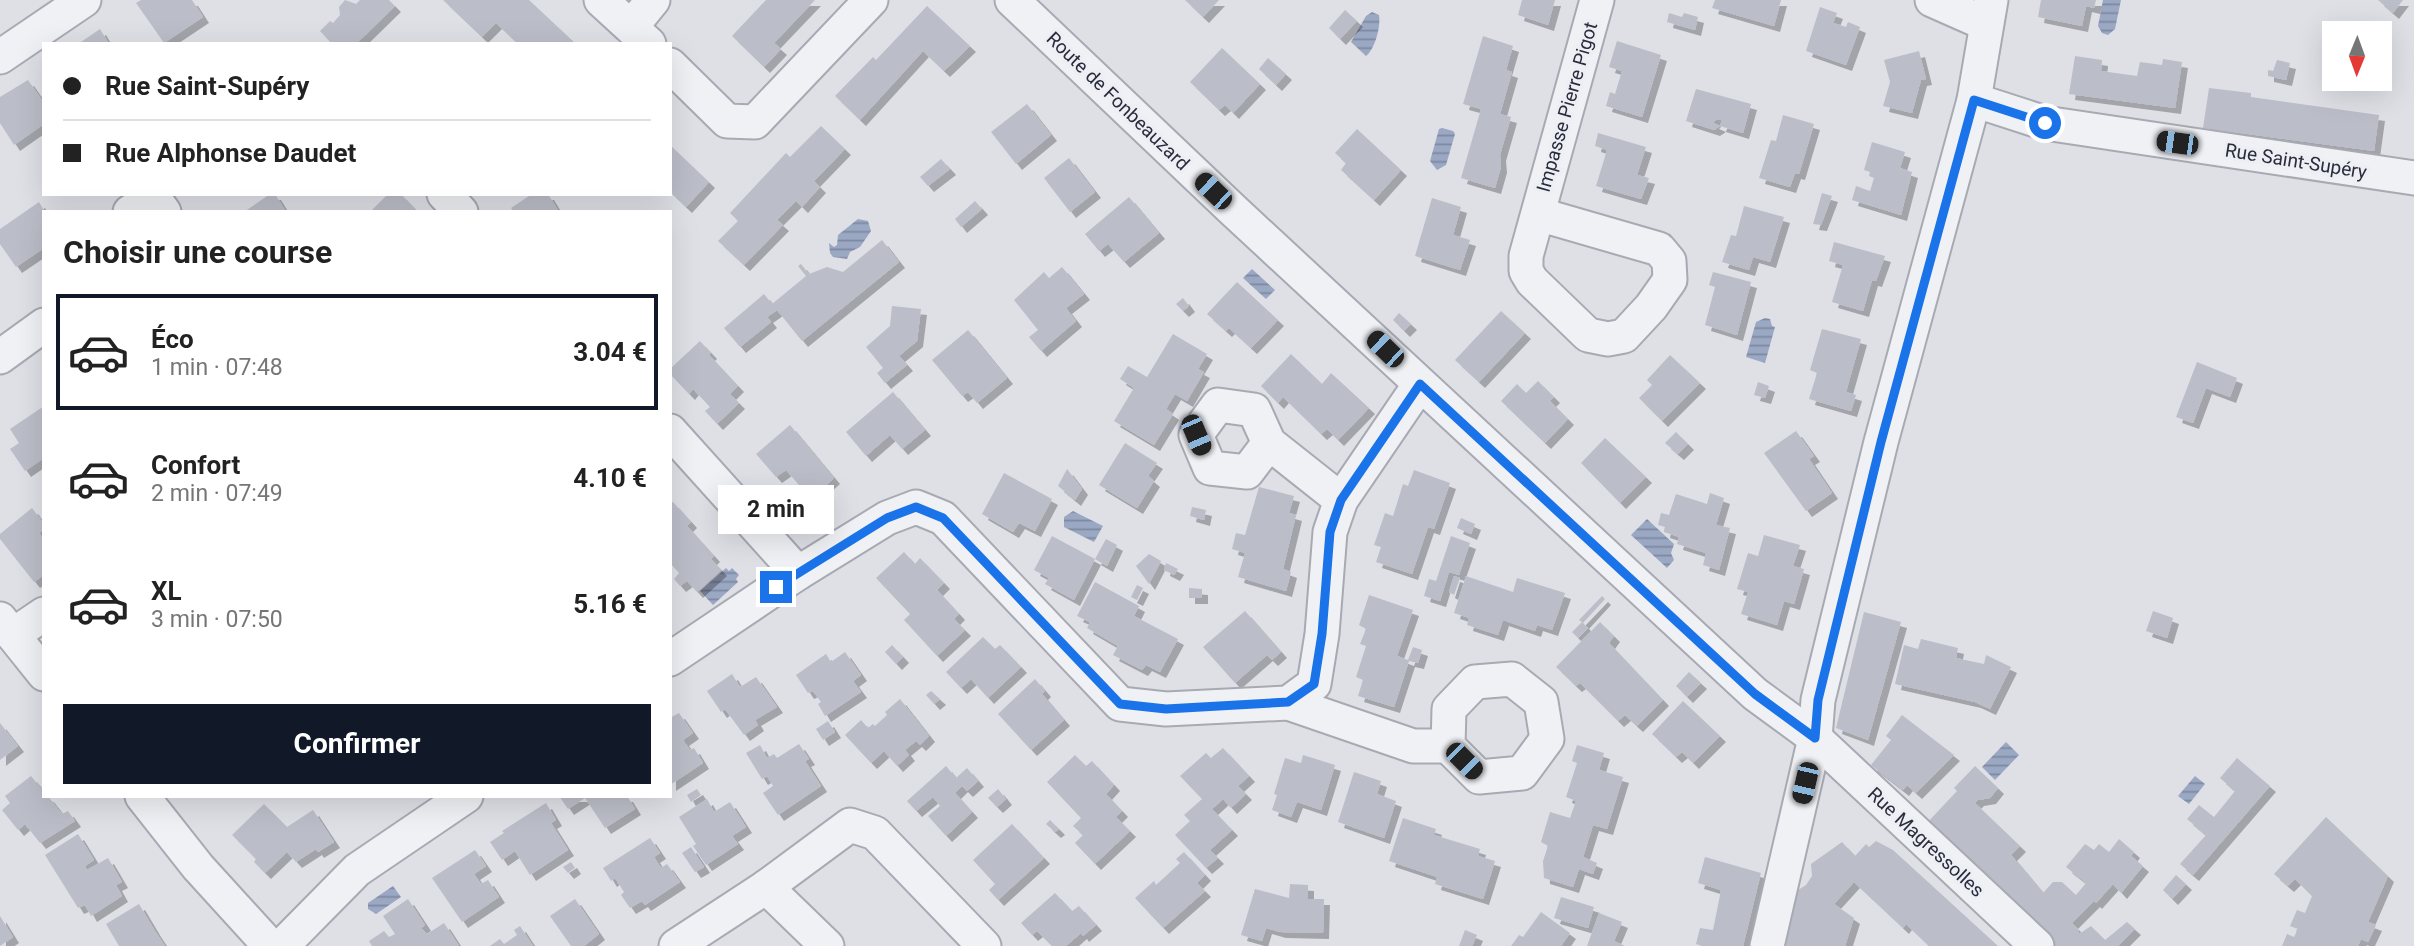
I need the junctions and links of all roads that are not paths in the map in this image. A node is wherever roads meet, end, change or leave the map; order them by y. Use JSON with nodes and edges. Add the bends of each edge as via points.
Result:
{"nodes":[{"id":1,"x":84,"y":0,"type":"edge"},
{"id":2,"x":601,"y":0,"type":"edge"},
{"id":3,"x":653,"y":0,"type":"edge"},
{"id":4,"x":871,"y":0,"type":"edge"},
{"id":5,"x":1012,"y":0,"type":"edge"},
{"id":6,"x":1597,"y":0,"type":"edge"},
{"id":7,"x":1932,"y":0,"type":"edge"},
{"id":8,"x":1989,"y":10,"type":"edge"},
{"id":9,"x":640,"y":35,"type":"edge"},
{"id":10,"x":0,"y":57,"type":"edge"},
{"id":11,"x":672,"y":67,"type":"edge"},
{"id":12,"x":1974,"y":100,"type":"junction"},
{"id":13,"x":2414,"y":178,"type":"edge"},
{"id":14,"x":446,"y":196,"type":"edge"},
{"id":15,"x":133,"y":210,"type":"edge"},
{"id":16,"x":163,"y":210,"type":"edge"},
{"id":17,"x":459,"y":210,"type":"edge"},
{"id":18,"x":1538,"y":214,"type":"junction"},
{"id":19,"x":42,"y":326,"type":"edge"},
{"id":20,"x":0,"y":357,"type":"edge"},
{"id":21,"x":1420,"y":384,"type":"junction"},
{"id":22,"x":672,"y":433,"type":"edge"},
{"id":23,"x":1269,"y":443,"type":"dead end"},
{"id":24,"x":1341,"y":500,"type":"junction"},
{"id":25,"x":798,"y":573,"type":"junction"},
{"id":26,"x":42,"y":615,"type":"edge"},
{"id":27,"x":7,"y":627,"type":"edge"},
{"id":28,"x":672,"y":658,"type":"edge"},
{"id":29,"x":42,"y":671,"type":"edge"},
{"id":30,"x":1288,"y":702,"type":"junction"},
{"id":31,"x":1815,"y":738,"type":"junction"},
{"id":32,"x":1448,"y":746,"type":"dead end"},
{"id":33,"x":144,"y":798,"type":"edge"},
{"id":34,"x":463,"y":798,"type":"edge"},
{"id":35,"x":766,"y":887,"type":"junction"},
{"id":36,"x":270,"y":946,"type":"edge"},
{"id":37,"x":282,"y":946,"type":"edge"},
{"id":38,"x":676,"y":946,"type":"edge"},
{"id":39,"x":827,"y":946,"type":"edge"},
{"id":40,"x":984,"y":946,"type":"edge"},
{"id":41,"x":1767,"y":946,"type":"edge"},
{"id":42,"x":2036,"y":946,"type":"edge"}],
"edges":[{"from":1,"to":10,"type":"street"},
{"from":2,"to":9,"type":"street"},
{"from":3,"to":9,"type":"street"},
{"from":4,"to":11,"type":"street","via":[[755,122],[727,121]]},
{"from":5,"to":21,"type":"street","name":"Route de Fonbeauzard"},
{"from":6,"to":18,"type":"street","name":"Impasse Pierre Pigot"},
{"from":7,"to":8,"type":"street","via":[[1975,19]]},
{"from":8,"to":12,"type":"street"},
{"from":12,"to":13,"type":"street","name":"Rue Saint-Supéry","via":[[2045,123]]},
{"from":12,"to":31,"type":"street","via":[[1881,442],[1818,700]]},
{"from":14,"to":17,"type":"street"},
{"from":15,"to":16,"type":"street","via":[[153,197]]},
{"from":18,"to":18,"type":"street","name":"Impasse Pierre Pigot","via":[[1526,256],[1526,271],[1532,281],[1588,335],[1624,336],[1670,280],[1670,261],[1659,248]]},
{"from":19,"to":20,"type":"street"},
{"from":21,"to":24,"type":"street"},
{"from":21,"to":31,"type":"street","name":"Route de Fonbeauzard","via":[[1755,694]]},
{"from":22,"to":25,"type":"street"},
{"from":23,"to":24,"type":"street"},
{"from":24,"to":30,"type":"street","via":[[1330,532],[1314,684]]},
{"from":25,"to":28,"type":"street"},
{"from":25,"to":30,"type":"street","via":[[887,518],[916,507],[943,518],[1120,704],[1166,709]]},
{"from":26,"to":27,"type":"street"},
{"from":27,"to":29,"type":"street"},
{"from":30,"to":32,"type":"street","via":[[1413,747]]},
{"from":31,"to":41,"type":"street"},
{"from":31,"to":42,"type":"street","name":"Rue Magressolles"},
{"from":33,"to":36,"type":"street"},
{"from":34,"to":37,"type":"street","via":[[357,870]]},
{"from":35,"to":38,"type":"street"},
{"from":35,"to":39,"type":"street"},
{"from":35,"to":40,"type":"street","via":[[850,825],[875,833]]}]}
